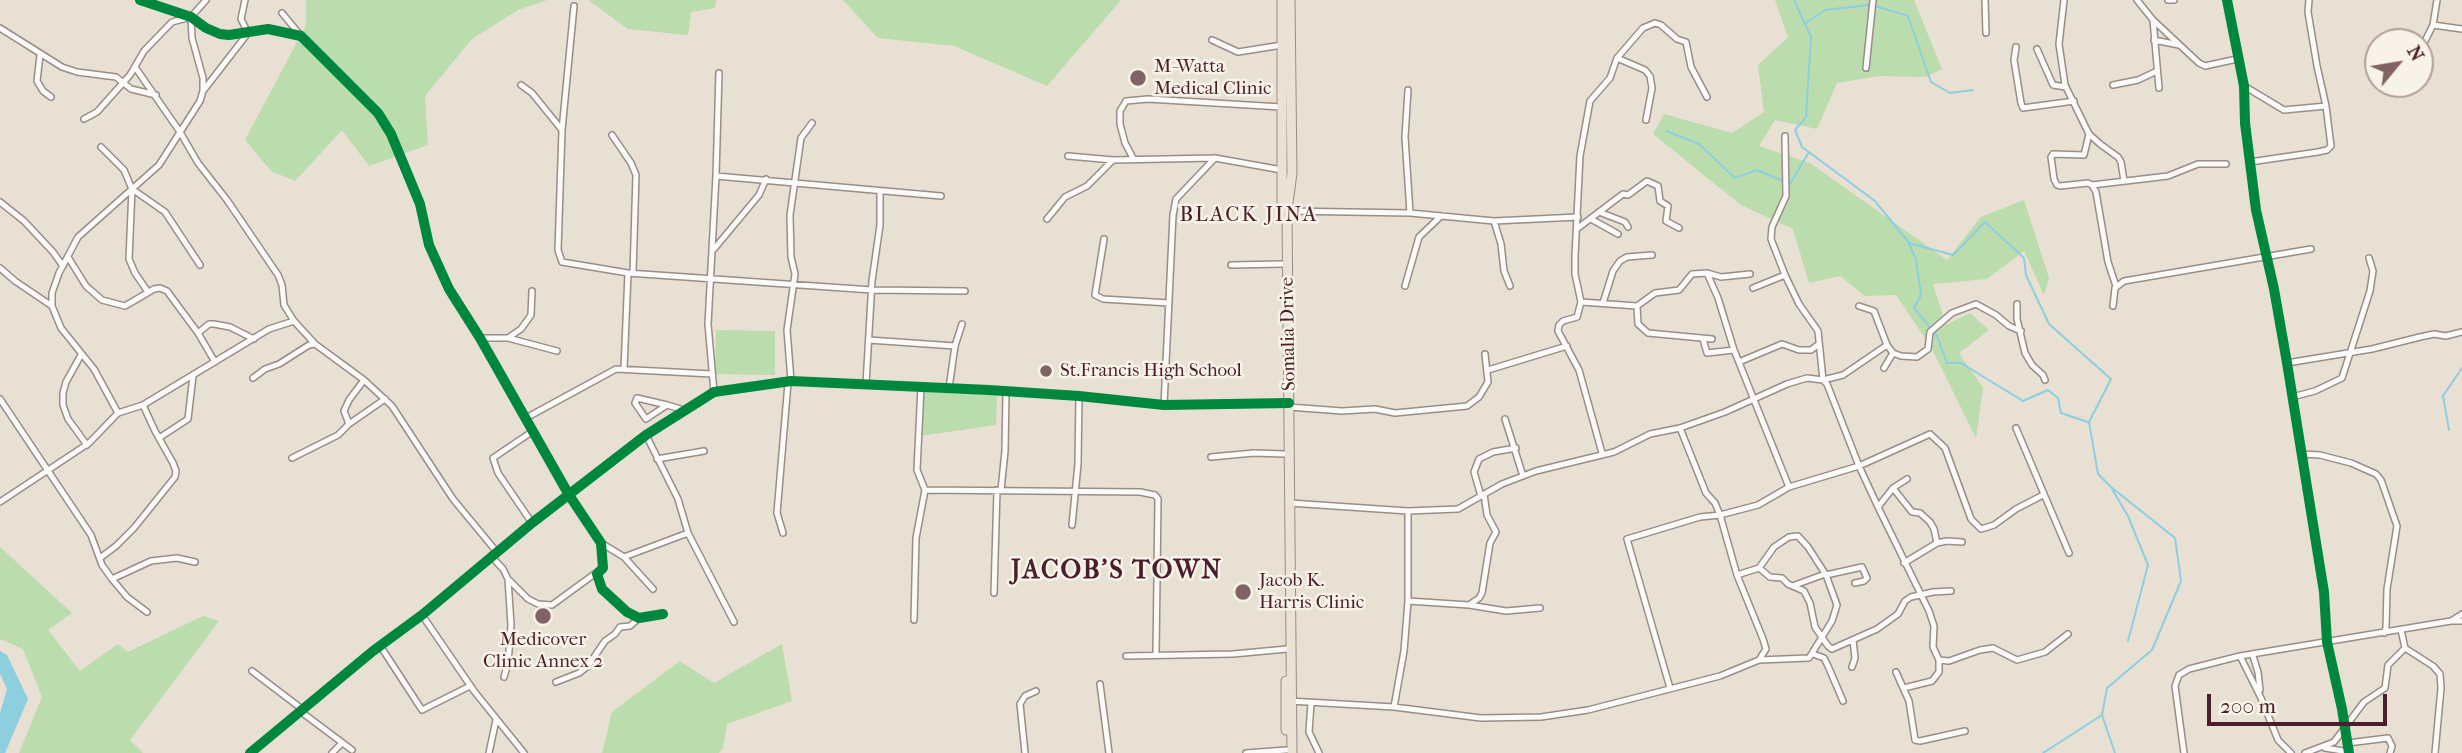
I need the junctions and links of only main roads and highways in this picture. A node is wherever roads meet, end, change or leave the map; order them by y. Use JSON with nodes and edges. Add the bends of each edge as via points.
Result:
{"nodes":[{"id":1,"x":1282,"y":0,"type":"edge"},
{"id":2,"x":1290,"y":0,"type":"edge"},
{"id":3,"x":1288,"y":404,"type":"junction"},
{"id":4,"x":1289,"y":701,"type":"junction"},
{"id":5,"x":1288,"y":752,"type":"edge"}],
"edges":[{"from":1,"to":3,"type":"main road","name":"Somalia Drive"},
{"from":2,"to":3,"type":"main road","name":"Somalia Drive"},
{"from":3,"to":4,"type":"main road","name":"Somalia Drive"},
{"from":3,"to":4,"type":"main road","name":"Somalia Drive","via":[[1284,454]]},
{"from":4,"to":5,"type":"main road","name":"Somalia Drive"}]}
